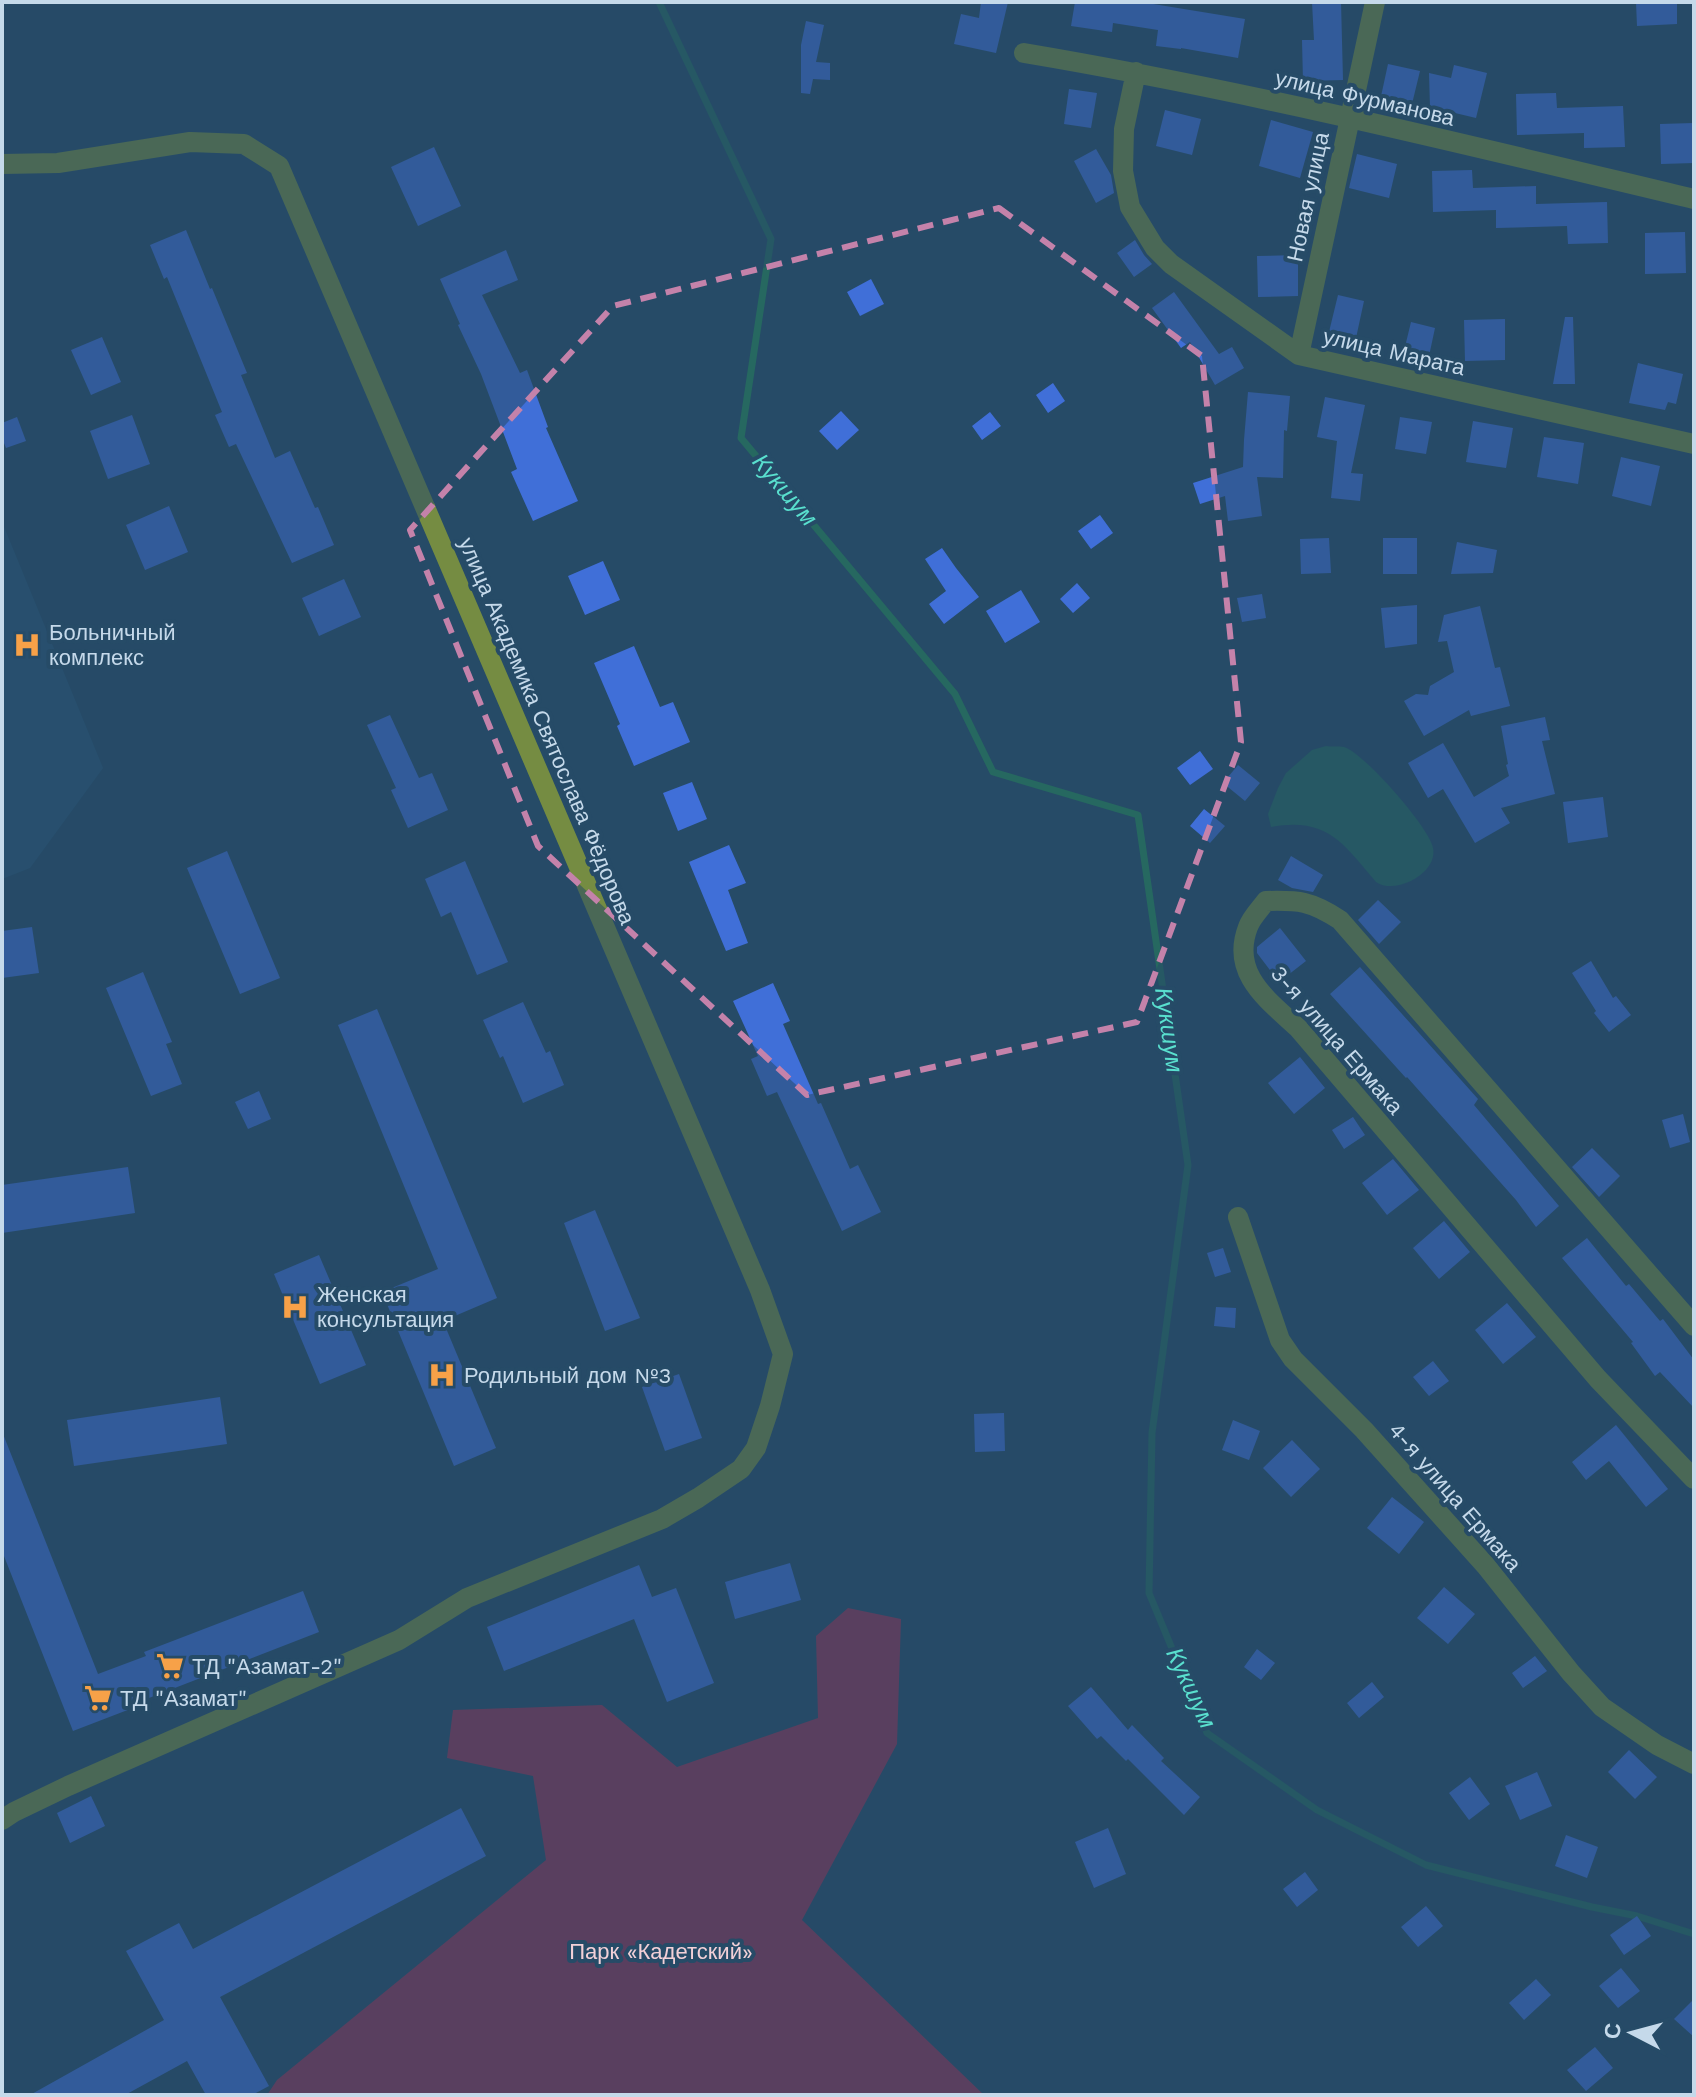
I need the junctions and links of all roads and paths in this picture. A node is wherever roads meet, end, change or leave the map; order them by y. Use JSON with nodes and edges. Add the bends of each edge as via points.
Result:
{"nodes":[{"id":1,"x":1375,"y":2,"type":"edge"},
{"id":2,"x":1024,"y":53,"type":"dead end"},
{"id":3,"x":1136,"y":72,"type":"junction"},
{"id":4,"x":1349,"y":117,"type":"junction"},
{"id":5,"x":2,"y":164,"type":"edge"},
{"id":6,"x":1694,"y":199,"type":"edge"},
{"id":7,"x":1299,"y":355,"type":"junction"},
{"id":8,"x":1694,"y":444,"type":"edge"},
{"id":9,"x":1238,"y":1217,"type":"dead end"},
{"id":10,"x":1694,"y":1326,"type":"edge"},
{"id":11,"x":1694,"y":1479,"type":"edge"},
{"id":12,"x":1694,"y":1764,"type":"edge"},
{"id":13,"x":2,"y":1820,"type":"edge"}],
"edges":[{"from":1,"to":4,"type":"street","name":"Новая улица"},
{"from":2,"to":3,"type":"street","name":"улица Фурманова"},
{"from":3,"to":4,"type":"street","name":"улица Фурманова"},
{"from":3,"to":7,"type":"street","name":"улица Марата","via":[[1124,129],[1123,171],[1130,207],[1171,264]]},
{"from":4,"to":6,"type":"street","name":"улица Фурманова"},
{"from":4,"to":7,"type":"street","name":"Новая улица"},
{"from":5,"to":13,"type":"street","name":"улица Академика Святослава Фёдорова","via":[[58,163],[190,142],[244,144],[279,166],[783,1354],[756,1448],[741,1469],[686,1506],[467,1598],[399,1640]]},
{"from":7,"to":8,"type":"street","name":"улица Марата"},
{"from":9,"to":12,"type":"street","name":"4-я улица Ермака","via":[[1280,1340],[1293,1359],[1486,1566],[1602,1707]]},
{"from":10,"to":11,"type":"street","name":"3-я улица Ермака","via":[[1340,920],[1319,906],[1266,901],[1248,925],[1243,947],[1247,972],[1258,990],[1298,1028],[1598,1379]]}]}
